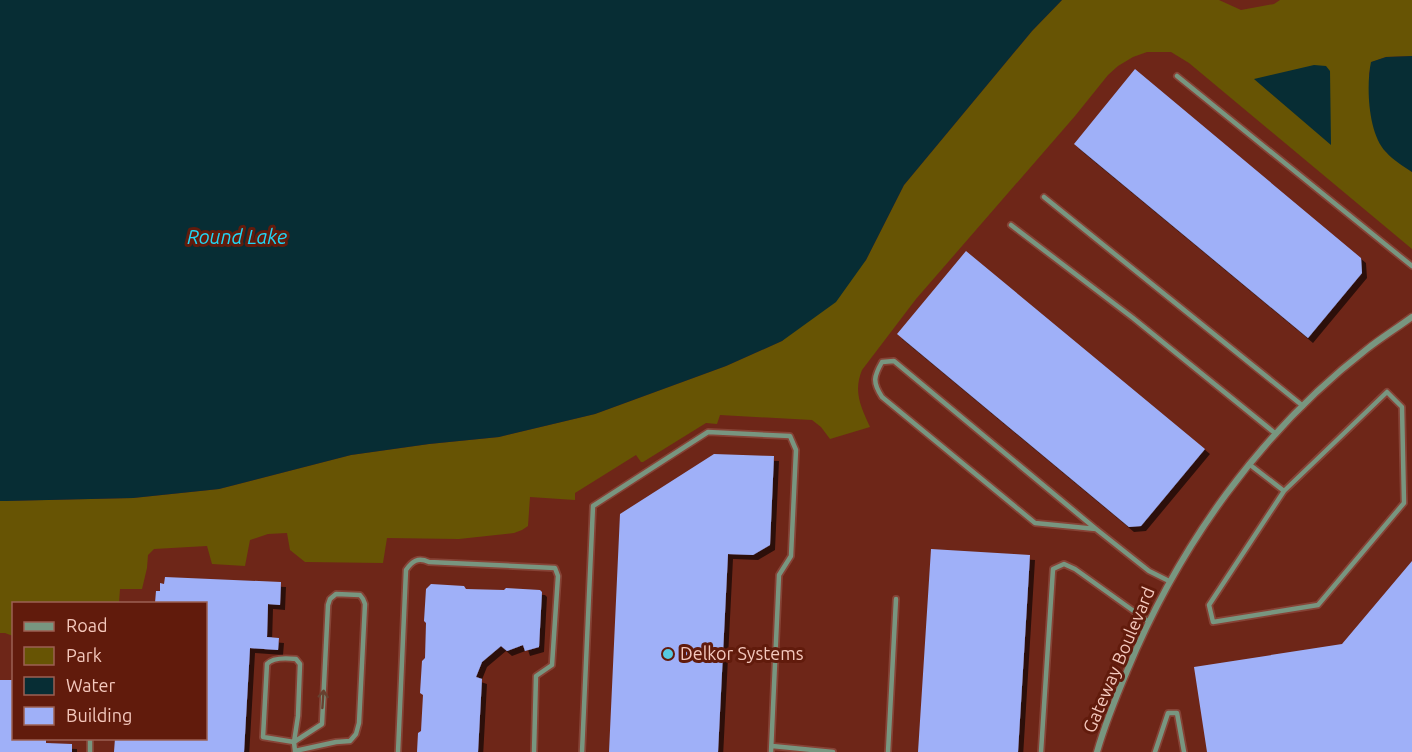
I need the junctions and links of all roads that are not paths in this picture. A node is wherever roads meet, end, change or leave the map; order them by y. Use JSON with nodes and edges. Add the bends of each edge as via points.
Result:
{"nodes":[{"id":1,"x":1177,"y":75,"type":"dead end"},
{"id":2,"x":1044,"y":197,"type":"dead end"},
{"id":3,"x":1011,"y":225,"type":"dead end"},
{"id":4,"x":1412,"y":266,"type":"edge"},
{"id":5,"x":1412,"y":317,"type":"edge"},
{"id":6,"x":1303,"y":406,"type":"junction"},
{"id":7,"x":1276,"y":434,"type":"junction"},
{"id":8,"x":1249,"y":464,"type":"junction"},
{"id":9,"x":1284,"y":491,"type":"junction"},
{"id":10,"x":1096,"y":530,"type":"junction"},
{"id":11,"x":1169,"y":581,"type":"junction"},
{"id":12,"x":896,"y":599,"type":"dead end"},
{"id":13,"x":1149,"y":622,"type":"junction"},
{"id":14,"x":294,"y":742,"type":"junction"},
{"id":15,"x":772,"y":749,"type":"edge"},
{"id":16,"x":295,"y":752,"type":"edge"},
{"id":17,"x":398,"y":752,"type":"edge"},
{"id":18,"x":534,"y":752,"type":"edge"},
{"id":19,"x":582,"y":752,"type":"edge"},
{"id":20,"x":834,"y":752,"type":"edge"},
{"id":21,"x":888,"y":752,"type":"edge"},
{"id":22,"x":1041,"y":752,"type":"edge"},
{"id":23,"x":1097,"y":752,"type":"edge"},
{"id":24,"x":1155,"y":752,"type":"edge"},
{"id":25,"x":1184,"y":752,"type":"edge"}],
"edges":[{"from":1,"to":4,"type":"lane"},
{"from":2,"to":6,"type":"lane"},
{"from":3,"to":7,"type":"lane"},
{"from":5,"to":6,"type":"street","name":"Gateway Boulevard","via":[[1368,348]]},
{"from":6,"to":7,"type":"street","name":"Gateway Boulevard"},
{"from":7,"to":8,"type":"street","name":"Gateway Boulevard"},
{"from":8,"to":9,"type":"lane"},
{"from":8,"to":11,"type":"street","name":"Gateway Boulevard"},
{"from":9,"to":9,"type":"lane","via":[[1209,605],[1213,622],[1318,605],[1404,503],[1402,407],[1387,392]]},
{"from":10,"to":10,"type":"lane","via":[[894,361],[882,362],[876,373],[876,388],[882,397],[1035,523]]},
{"from":10,"to":11,"type":"lane","via":[[1149,571]]},
{"from":11,"to":13,"type":"street","name":"Gateway Boulevard"},
{"from":12,"to":21,"type":"lane"},
{"from":13,"to":22,"type":"lane","via":[[1075,569],[1064,564],[1053,569]]},
{"from":13,"to":23,"type":"street","name":"Gateway Boulevard"},
{"from":14,"to":14,"type":"lane","via":[[300,664],[296,659],[273,660],[266,670],[263,737]]},
{"from":14,"to":16,"type":"lane"},
{"from":14,"to":16,"type":"lane","one_way":true,"via":[[322,724],[330,599],[336,594],[360,595],[365,604],[356,734],[350,741]]},
{"from":15,"to":19,"type":"lane","via":[[779,575],[791,556],[796,450],[790,436],[708,432],[592,506]]},
{"from":15,"to":20,"type":"lane"},
{"from":17,"to":18,"type":"lane","via":[[405,570],[411,562],[424,559],[555,568],[558,576],[552,665],[536,676]]},
{"from":24,"to":25,"type":"lane","via":[[1168,712],[1177,713]]}]}
